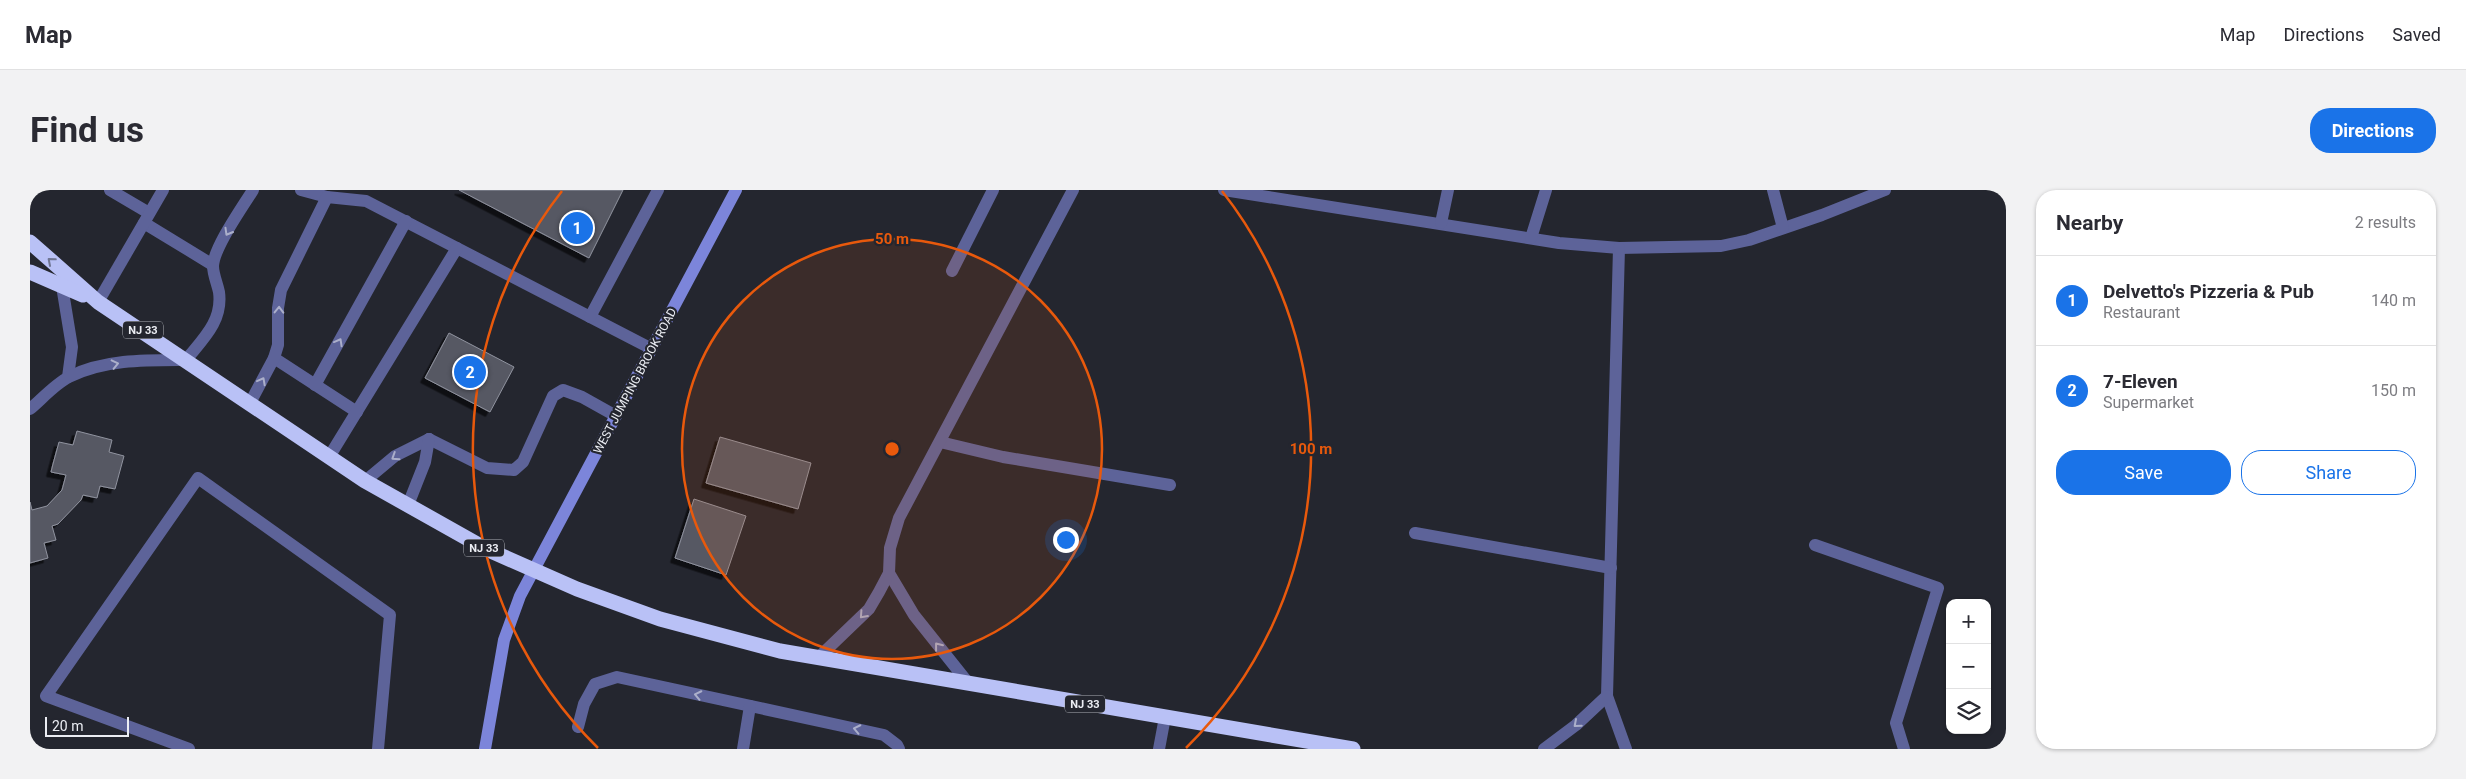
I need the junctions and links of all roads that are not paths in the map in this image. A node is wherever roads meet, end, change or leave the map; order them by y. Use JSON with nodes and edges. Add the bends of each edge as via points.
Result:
{"nodes":[{"id":1,"x":110,"y":190,"type":"edge"},
{"id":2,"x":163,"y":190,"type":"edge"},
{"id":3,"x":252,"y":190,"type":"edge"},
{"id":4,"x":301,"y":190,"type":"edge"},
{"id":5,"x":658,"y":190,"type":"edge"},
{"id":6,"x":736,"y":190,"type":"edge"},
{"id":7,"x":993,"y":190,"type":"edge"},
{"id":8,"x":1073,"y":190,"type":"edge"},
{"id":9,"x":1224,"y":190,"type":"edge"},
{"id":10,"x":1448,"y":190,"type":"edge"},
{"id":11,"x":1546,"y":190,"type":"edge"},
{"id":12,"x":1773,"y":190,"type":"edge"},
{"id":13,"x":1885,"y":190,"type":"edge"},
{"id":14,"x":327,"y":197,"type":"junction"},
{"id":15,"x":147,"y":218,"type":"junction"},
{"id":16,"x":406,"y":222,"type":"junction"},
{"id":17,"x":1441,"y":223,"type":"junction"},
{"id":18,"x":1783,"y":228,"type":"junction"},
{"id":19,"x":1531,"y":238,"type":"junction"},
{"id":20,"x":30,"y":242,"type":"edge"},
{"id":21,"x":456,"y":248,"type":"junction"},
{"id":22,"x":1618,"y":248,"type":"junction"},
{"id":23,"x":213,"y":265,"type":"junction"},
{"id":24,"x":952,"y":271,"type":"dead end"},
{"id":25,"x":30,"y":272,"type":"edge"},
{"id":26,"x":62,"y":286,"type":"junction"},
{"id":27,"x":98,"y":302,"type":"junction"},
{"id":28,"x":590,"y":317,"type":"junction"},
{"id":29,"x":652,"y":349,"type":"junction"},
{"id":30,"x":274,"y":358,"type":"junction"},
{"id":31,"x":186,"y":360,"type":"junction"},
{"id":32,"x":68,"y":377,"type":"junction"},
{"id":33,"x":315,"y":385,"type":"junction"},
{"id":34,"x":250,"y":403,"type":"junction"},
{"id":35,"x":30,"y":409,"type":"edge"},
{"id":36,"x":357,"y":412,"type":"junction"},
{"id":37,"x":616,"y":416,"type":"junction"},
{"id":38,"x":429,"y":439,"type":"junction"},
{"id":39,"x":940,"y":442,"type":"junction"},
{"id":40,"x":329,"y":457,"type":"junction"},
{"id":41,"x":365,"y":481,"type":"junction"},
{"id":42,"x":1170,"y":485,"type":"dead end"},
{"id":43,"x":408,"y":505,"type":"junction"},
{"id":44,"x":1415,"y":533,"type":"dead end"},
{"id":45,"x":1815,"y":545,"type":"dead end"},
{"id":46,"x":1611,"y":568,"type":"junction"},
{"id":47,"x":532,"y":571,"type":"junction"},
{"id":48,"x":889,"y":573,"type":"junction"},
{"id":49,"x":818,"y":658,"type":"junction"},
{"id":50,"x":969,"y":684,"type":"junction"},
{"id":51,"x":1607,"y":696,"type":"junction"},
{"id":52,"x":750,"y":706,"type":"junction"},
{"id":53,"x":1165,"y":717,"type":"junction"},
{"id":54,"x":578,"y":727,"type":"dead end"},
{"id":55,"x":189,"y":749,"type":"edge"},
{"id":56,"x":378,"y":749,"type":"edge"},
{"id":57,"x":485,"y":749,"type":"edge"},
{"id":58,"x":743,"y":749,"type":"edge"},
{"id":59,"x":899,"y":749,"type":"edge"},
{"id":60,"x":1159,"y":749,"type":"edge"},
{"id":61,"x":1353,"y":749,"type":"edge"},
{"id":62,"x":1544,"y":749,"type":"edge"},
{"id":63,"x":1626,"y":749,"type":"edge"},
{"id":64,"x":1904,"y":749,"type":"edge"}],
"edges":[{"from":1,"to":15,"type":"street"},
{"from":2,"to":15,"type":"street"},
{"from":3,"to":23,"type":"street","one_way":true},
{"from":4,"to":14,"type":"street"},
{"from":5,"to":28,"type":"street"},
{"from":6,"to":29,"type":"street","name":"WEST JUMPING BROOK ROAD"},
{"from":7,"to":24,"type":"street"},
{"from":8,"to":39,"type":"street"},
{"from":9,"to":17,"type":"street"},
{"from":10,"to":17,"type":"street"},
{"from":11,"to":19,"type":"street"},
{"from":12,"to":18,"type":"street"},
{"from":13,"to":18,"type":"street"},
{"from":14,"to":16,"type":"street","via":[[366,200]]},
{"from":30,"to":14,"type":"street","one_way":true,"via":[[278,345],[281,290]]},
{"from":15,"to":23,"type":"street"},
{"from":15,"to":27,"type":"street"},
{"from":16,"to":21,"type":"street"},
{"from":33,"to":16,"type":"street","one_way":true},
{"from":17,"to":19,"type":"street"},
{"from":18,"to":22,"type":"street","via":[[1721,246]]},
{"from":19,"to":22,"type":"street"},
{"from":27,"to":20,"type":"highway","number":"NJ 33","one_way":true},
{"from":21,"to":28,"type":"street"},
{"from":21,"to":36,"type":"street"},
{"from":22,"to":46,"type":"street"},
{"from":23,"to":31,"type":"street","via":[[218,292],[217,317]]},
{"from":25,"to":26,"type":"highway","number":"NJ 33"},
{"from":26,"to":27,"type":"highway","number":"NJ 33"},
{"from":26,"to":32,"type":"street","via":[[72,347]]},
{"from":27,"to":31,"type":"highway","number":"NJ 33"},
{"from":28,"to":29,"type":"street"},
{"from":29,"to":37,"type":"street","name":"WEST JUMPING BROOK ROAD"},
{"from":30,"to":33,"type":"street"},
{"from":34,"to":30,"type":"street","one_way":true},
{"from":32,"to":31,"type":"street","one_way":true,"via":[[120,362]]},
{"from":31,"to":34,"type":"highway","number":"NJ 33"},
{"from":32,"to":35,"type":"street"},
{"from":33,"to":36,"type":"street"},
{"from":34,"to":40,"type":"highway","number":"NJ 33"},
{"from":36,"to":40,"type":"street"},
{"from":37,"to":38,"type":"street","via":[[563,390],[553,396],[522,462],[514,470],[487,468]]},
{"from":37,"to":47,"type":"street","name":"WEST JUMPING BROOK ROAD"},
{"from":38,"to":41,"type":"street","one_way":true,"via":[[395,456]]},
{"from":38,"to":43,"type":"street","via":[[426,462]]},
{"from":39,"to":42,"type":"street","via":[[1004,457]]},
{"from":39,"to":48,"type":"street","via":[[893,533]]},
{"from":40,"to":41,"type":"highway","number":"NJ 33"},
{"from":41,"to":43,"type":"highway","number":"NJ 33"},
{"from":43,"to":47,"type":"highway","number":"NJ 33"},
{"from":44,"to":46,"type":"street"},
{"from":45,"to":64,"type":"street","via":[[1938,588],[1896,723]]},
{"from":46,"to":51,"type":"street"},
{"from":47,"to":49,"type":"highway","number":"NJ 33","via":[[660,619],[741,642]]},
{"from":47,"to":57,"type":"street","name":"WEST JUMPING BROOK ROAD","via":[[504,640]]},
{"from":48,"to":49,"type":"street","one_way":true,"via":[[869,609]]},
{"from":50,"to":48,"type":"street","one_way":true,"via":[[914,615]]},
{"from":49,"to":50,"type":"highway","number":"NJ 33"},
{"from":50,"to":53,"type":"highway","number":"NJ 33"},
{"from":51,"to":62,"type":"street","one_way":true},
{"from":51,"to":63,"type":"street"},
{"from":52,"to":54,"type":"street","one_way":true,"via":[[617,678],[595,684],[584,704]]},
{"from":52,"to":58,"type":"street"},
{"from":59,"to":52,"type":"street","one_way":true,"via":[[884,735]]},
{"from":53,"to":60,"type":"street"},
{"from":53,"to":61,"type":"highway","number":"NJ 33"},
{"from":55,"to":56,"type":"street","via":[[46,696],[198,478],[390,615]]}]}
